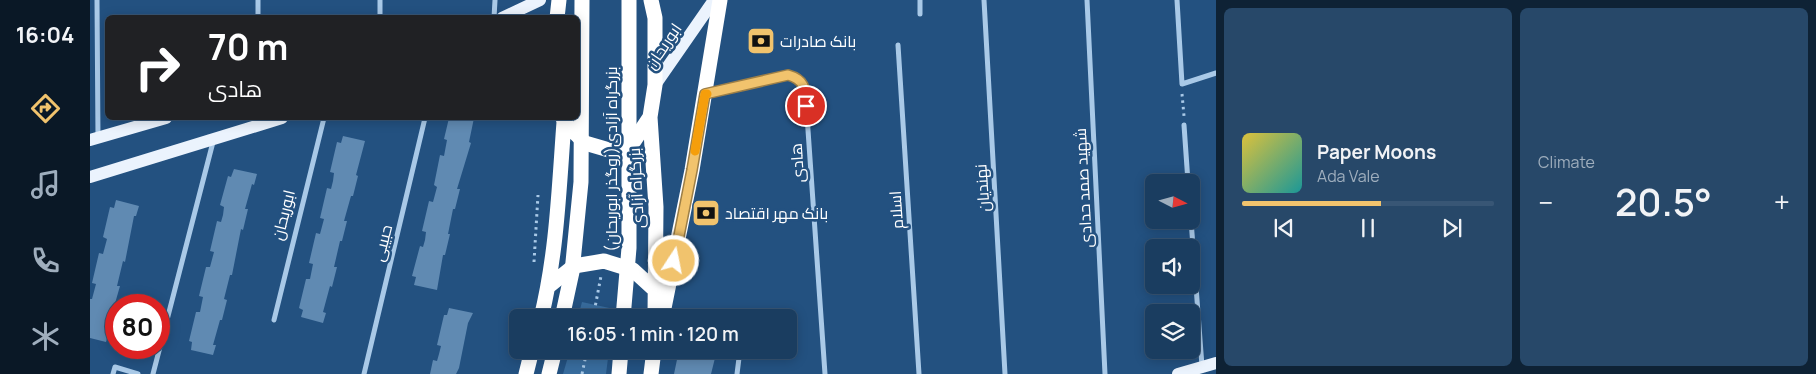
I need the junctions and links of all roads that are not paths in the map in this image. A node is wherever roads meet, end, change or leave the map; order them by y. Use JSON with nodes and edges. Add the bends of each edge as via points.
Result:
{"nodes":[{"id":1,"x":97,"y":0,"type":"edge"},
{"id":2,"x":258,"y":0,"type":"edge"},
{"id":3,"x":380,"y":0,"type":"edge"},
{"id":4,"x":495,"y":0,"type":"edge"},
{"id":5,"x":540,"y":0,"type":"edge"},
{"id":6,"x":559,"y":0,"type":"edge"},
{"id":7,"x":582,"y":0,"type":"edge"},
{"id":8,"x":629,"y":0,"type":"edge"},
{"id":9,"x":651,"y":0,"type":"edge"},
{"id":10,"x":714,"y":0,"type":"edge"},
{"id":11,"x":720,"y":0,"type":"edge"},
{"id":12,"x":920,"y":0,"type":"edge"},
{"id":13,"x":984,"y":0,"type":"edge"},
{"id":14,"x":1086,"y":0,"type":"edge"},
{"id":15,"x":1177,"y":0,"type":"edge"},
{"id":16,"x":920,"y":14,"type":"dead end"},
{"id":17,"x":258,"y":15,"type":"edge"},
{"id":18,"x":380,"y":15,"type":"edge"},
{"id":19,"x":494,"y":15,"type":"edge"},
{"id":20,"x":508,"y":15,"type":"edge"},
{"id":21,"x":556,"y":15,"type":"edge"},
{"id":22,"x":898,"y":45,"type":"dead end"},
{"id":23,"x":1216,"y":73,"type":"edge"},
{"id":24,"x":655,"y":85,"type":"junction"},
{"id":25,"x":705,"y":94,"type":"junction"},
{"id":26,"x":650,"y":117,"type":"junction"},
{"id":27,"x":159,"y":120,"type":"edge"},
{"id":28,"x":275,"y":120,"type":"edge"},
{"id":29,"x":324,"y":120,"type":"edge"},
{"id":30,"x":425,"y":120,"type":"edge"},
{"id":31,"x":563,"y":120,"type":"edge"},
{"id":32,"x":1184,"y":125,"type":"road end"},
{"id":33,"x":94,"y":139,"type":"edge"},
{"id":34,"x":213,"y":139,"type":"junction"},
{"id":35,"x":1187,"y":174,"type":"edge"},
{"id":36,"x":90,"y":177,"type":"edge"},
{"id":37,"x":1192,"y":229,"type":"edge"},
{"id":38,"x":549,"y":286,"type":"junction"},
{"id":39,"x":656,"y":291,"type":"junction"},
{"id":40,"x":543,"y":309,"type":"edge"},
{"id":41,"x":564,"y":309,"type":"edge"},
{"id":42,"x":624,"y":309,"type":"edge"},
{"id":43,"x":655,"y":309,"type":"edge"},
{"id":44,"x":664,"y":309,"type":"edge"},
{"id":45,"x":274,"y":320,"type":"dead end"},
{"id":46,"x":530,"y":359,"type":"edge"},
{"id":47,"x":553,"y":359,"type":"edge"},
{"id":48,"x":620,"y":359,"type":"edge"},
{"id":49,"x":654,"y":359,"type":"edge"},
{"id":50,"x":739,"y":359,"type":"edge"},
{"id":51,"x":1216,"y":363,"type":"edge"},
{"id":52,"x":1202,"y":367,"type":"junction"},
{"id":53,"x":113,"y":374,"type":"edge"},
{"id":54,"x":138,"y":374,"type":"edge"},
{"id":55,"x":154,"y":374,"type":"edge"},
{"id":56,"x":364,"y":374,"type":"edge"},
{"id":57,"x":526,"y":374,"type":"edge"},
{"id":58,"x":549,"y":374,"type":"edge"},
{"id":59,"x":619,"y":374,"type":"edge"},
{"id":60,"x":651,"y":374,"type":"edge"},
{"id":61,"x":737,"y":374,"type":"edge"},
{"id":62,"x":825,"y":374,"type":"edge"},
{"id":63,"x":919,"y":374,"type":"edge"},
{"id":64,"x":1005,"y":374,"type":"edge"},
{"id":65,"x":1105,"y":374,"type":"edge"},
{"id":66,"x":1178,"y":374,"type":"edge"}],
"edges":[{"from":1,"to":33,"type":"street"},
{"from":2,"to":17,"type":"street"},
{"from":3,"to":18,"type":"street"},
{"from":4,"to":19,"type":"street"},
{"from":5,"to":20,"type":"main road"},
{"from":6,"to":21,"type":"highway"},
{"from":7,"to":41,"type":"highway","name":"بزرگراه آزادی(روگذر ابوریحان)","bridge":true,"via":[[581,182],[572,272]]},
{"from":8,"to":42,"type":"highway","name":"بزرگراه آزادی(روگذر ابوریحان)","bridge":true,"via":[[629,248]]},
{"from":9,"to":24,"type":"highway","via":[[655,18]]},
{"from":10,"to":24,"type":"main road","name":"ابوریحان"},
{"from":11,"to":25,"type":"highway"},
{"from":12,"to":16,"type":"street"},
{"from":13,"to":64,"type":"street","name":"نهندیان"},
{"from":14,"to":65,"type":"street","name":"شهید صمد حدادی"},
{"from":15,"to":23,"type":"street","via":[[1182,84]]},
{"from":22,"to":63,"type":"street","name":"اسلام"},
{"from":24,"to":26,"type":"highway"},
{"from":25,"to":44,"type":"highway"},
{"from":25,"to":62,"type":"street","name":"هادی","via":[[788,75],[797,78],[804,87]]},
{"from":26,"to":31,"type":"highway","via":[[634,141],[609,150],[585,143]]},
{"from":26,"to":39,"type":"highway","name":"بزرگراه آزادی","via":[[656,207]]},
{"from":27,"to":33,"type":"main road"},
{"from":28,"to":34,"type":"main road"},
{"from":29,"to":45,"type":"street","name":"ابوریحان"},
{"from":30,"to":56,"type":"street","name":"حبیبی"},
{"from":31,"to":38,"type":"highway","via":[[558,220]]},
{"from":32,"to":35,"type":"street"},
{"from":34,"to":36,"type":"main road"},
{"from":34,"to":55,"type":"street"},
{"from":37,"to":52,"type":"street"},
{"from":38,"to":39,"type":"highway","via":[[574,266],[604,261],[633,270]]},
{"from":38,"to":40,"type":"highway"},
{"from":39,"to":43,"type":"highway","name":"بزرگراه آزادی"},
{"from":46,"to":57,"type":"highway"},
{"from":47,"to":58,"type":"highway"},
{"from":48,"to":59,"type":"highway"},
{"from":49,"to":60,"type":"highway"},
{"from":50,"to":61,"type":"street"},
{"from":51,"to":52,"type":"main road"},
{"from":52,"to":66,"type":"main road"},
{"from":53,"to":54,"type":"street","via":[[115,367]]}]}
